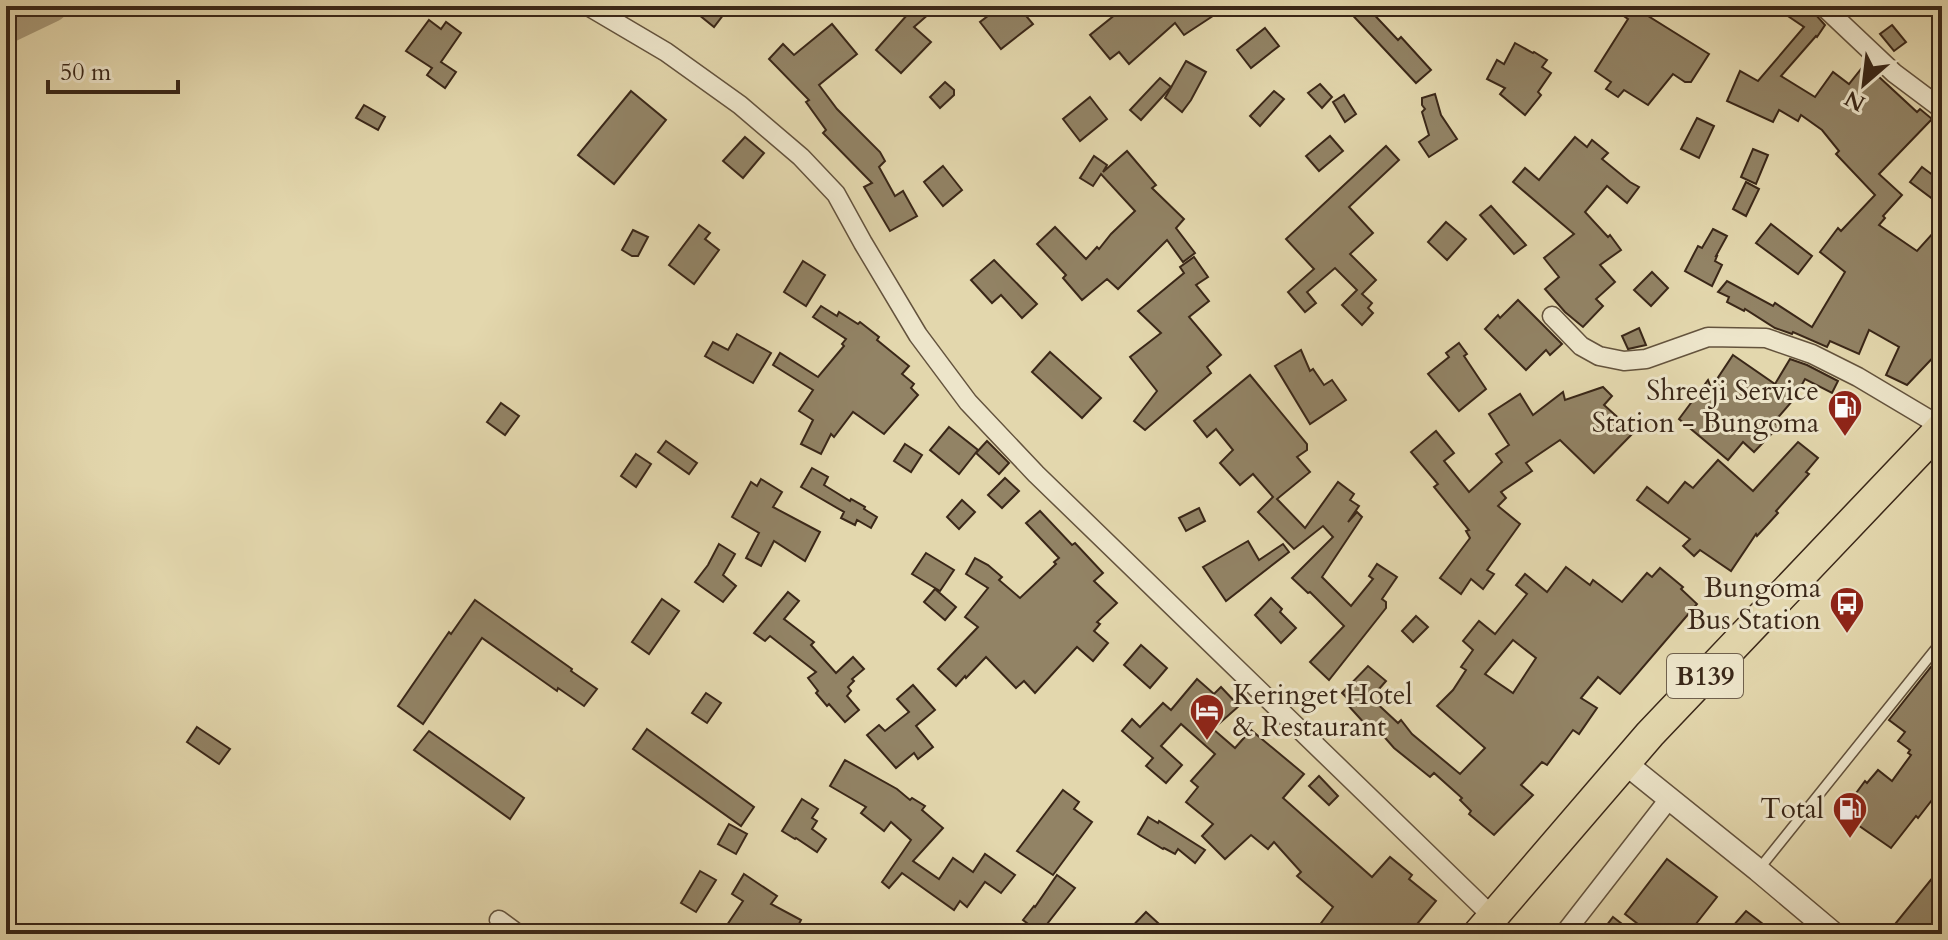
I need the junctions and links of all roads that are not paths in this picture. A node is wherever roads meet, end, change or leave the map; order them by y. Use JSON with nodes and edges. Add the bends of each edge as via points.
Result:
{"nodes":[{"id":1,"x":588,"y":6,"type":"edge"},
{"id":2,"x":1823,"y":6,"type":"edge"},
{"id":3,"x":1942,"y":109,"type":"edge"},
{"id":4,"x":1552,"y":316,"type":"dead end"},
{"id":5,"x":1942,"y":427,"type":"edge"},
{"id":6,"x":1942,"y":641,"type":"edge"},
{"id":7,"x":1625,"y":763,"type":"junction"},
{"id":8,"x":1669,"y":799,"type":"junction"},
{"id":9,"x":1758,"y":870,"type":"junction"},
{"id":10,"x":499,"y":920,"type":"dead end"},
{"id":11,"x":1485,"y":925,"type":"edge"},
{"id":12,"x":518,"y":934,"type":"edge"},
{"id":13,"x":1564,"y":934,"type":"edge"},
{"id":14,"x":1834,"y":934,"type":"edge"}],
"edges":[{"from":1,"to":11,"type":"street","via":[[666,52],[801,157],[836,194],[918,335],[968,402]]},
{"from":2,"to":3,"type":"street","via":[[1894,73]]},
{"from":4,"to":5,"type":"street","via":[[1581,346],[1624,361],[1646,359],[1708,337],[1766,338],[1858,377]]},
{"from":5,"to":7,"type":"main road","number":"B139"},
{"from":6,"to":9,"type":"lane"},
{"from":7,"to":8,"type":"street"},
{"from":7,"to":11,"type":"main road","number":"B139"},
{"from":8,"to":9,"type":"street"},
{"from":8,"to":13,"type":"street"},
{"from":9,"to":14,"type":"street"},
{"from":10,"to":12,"type":"street"}]}
